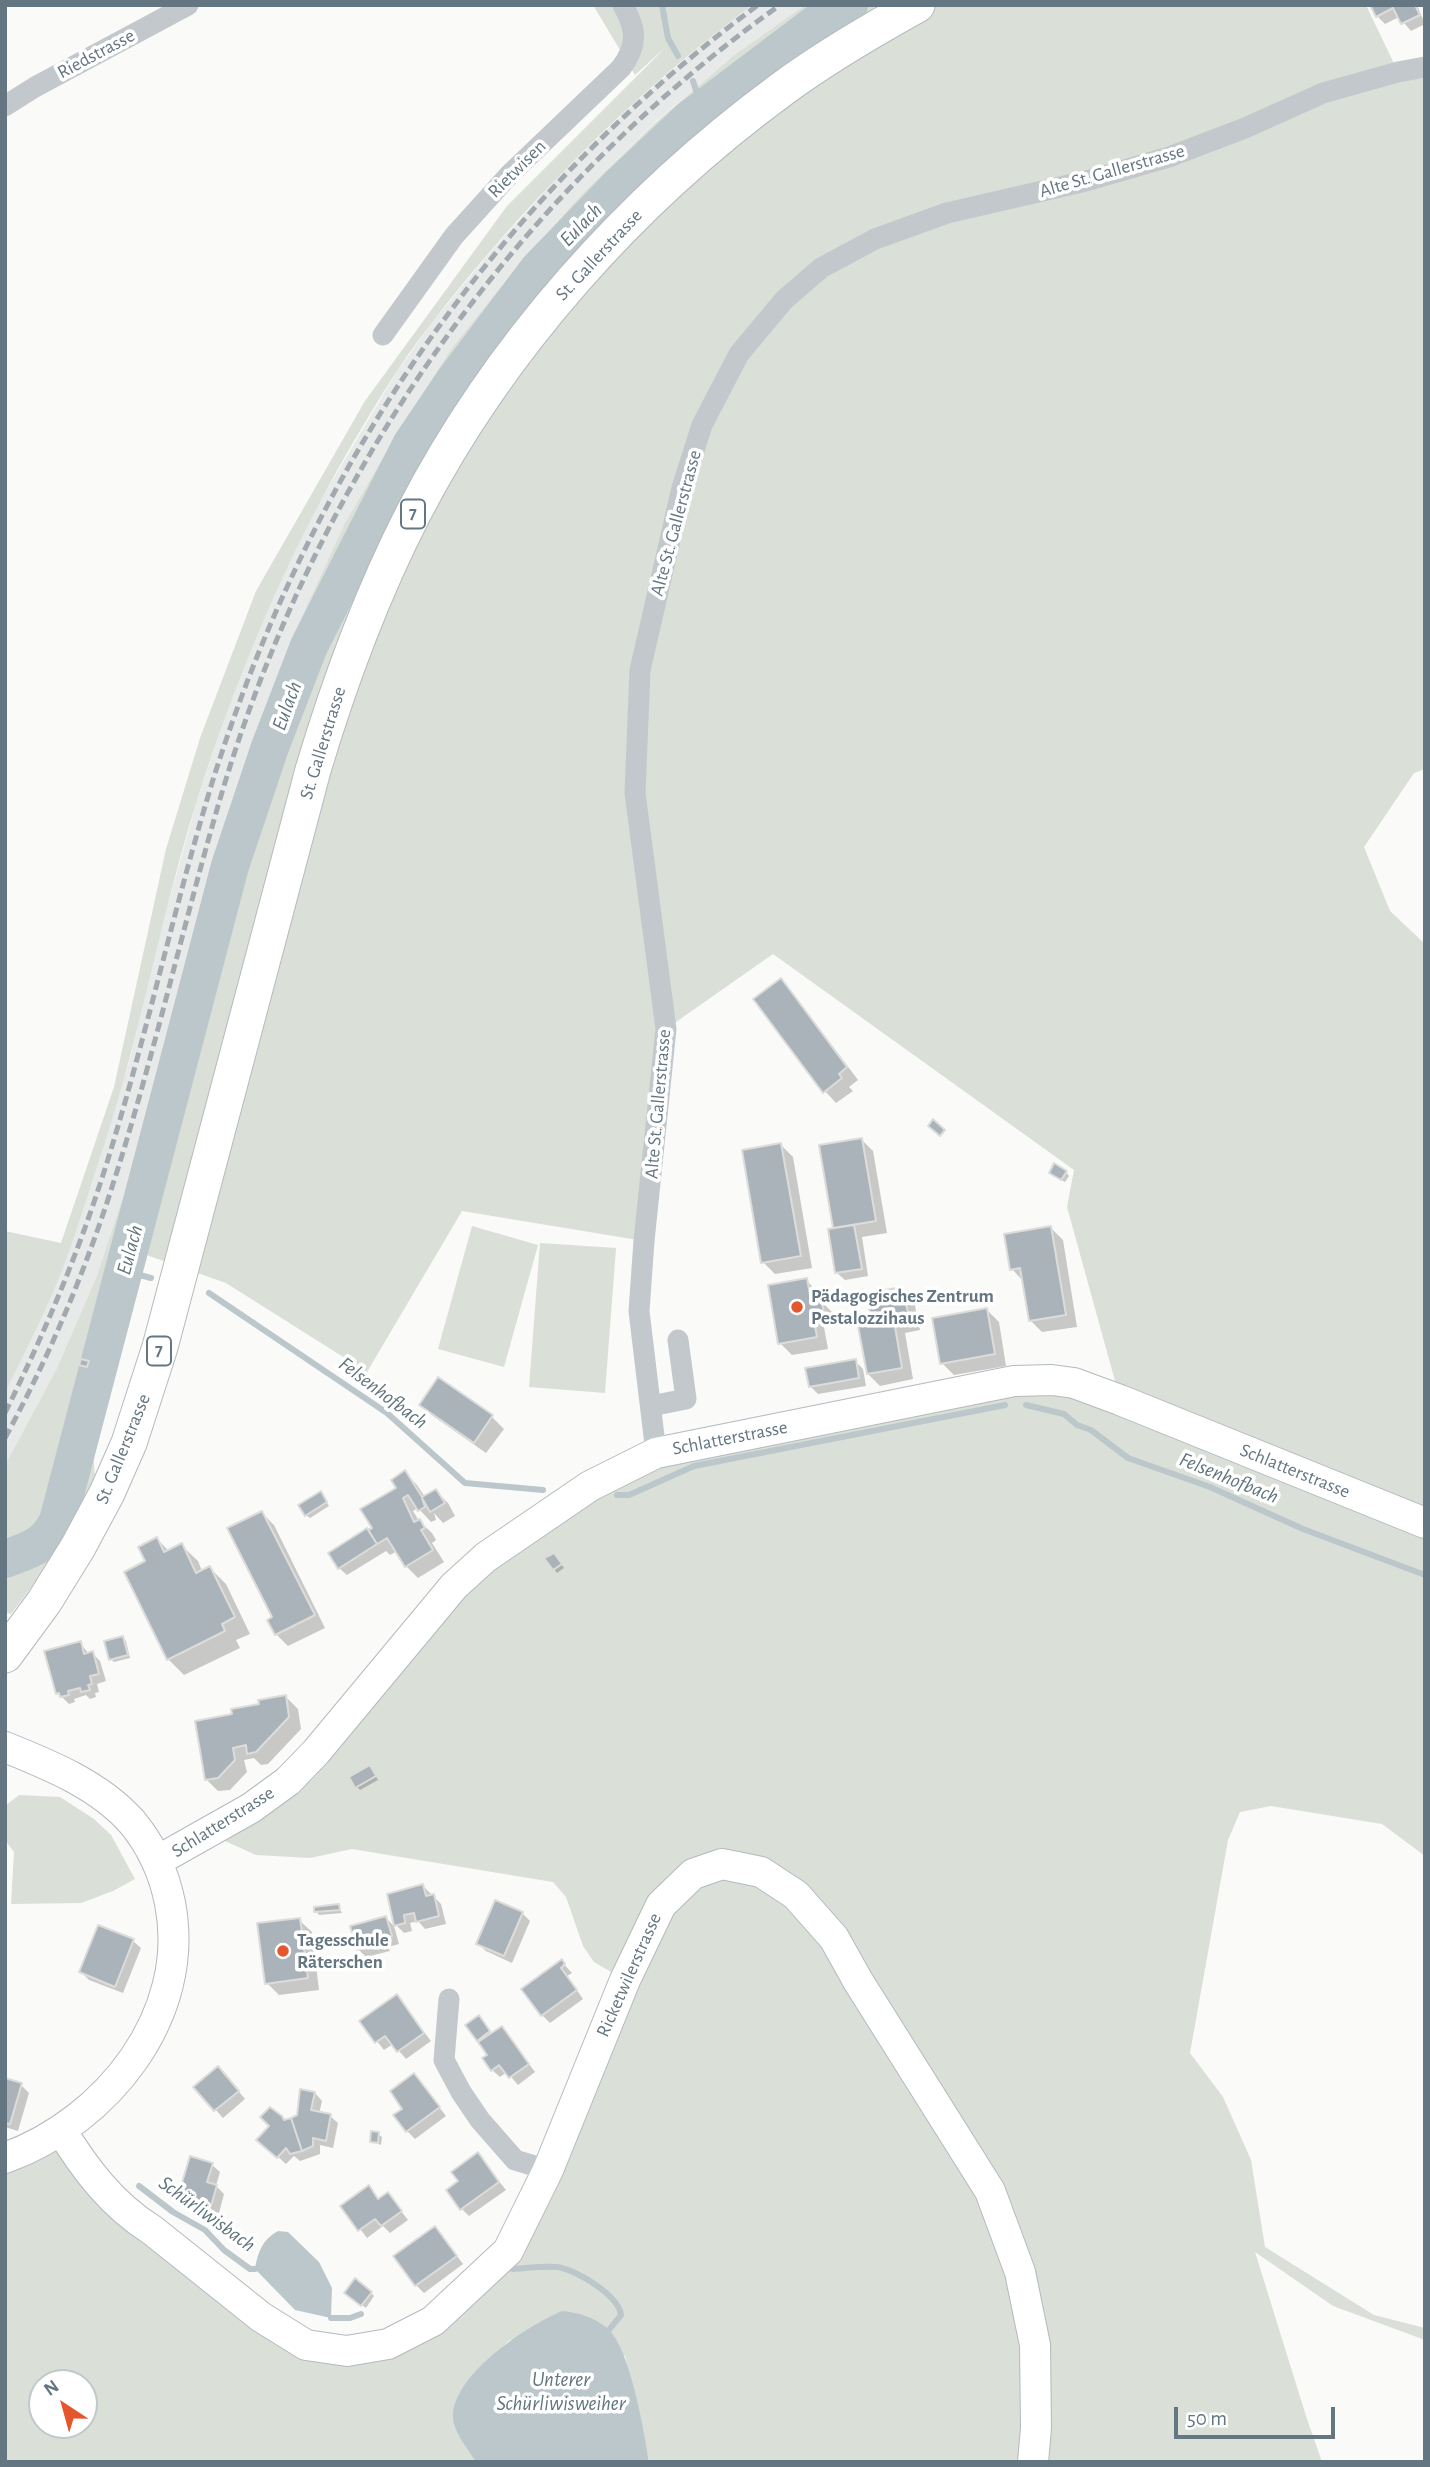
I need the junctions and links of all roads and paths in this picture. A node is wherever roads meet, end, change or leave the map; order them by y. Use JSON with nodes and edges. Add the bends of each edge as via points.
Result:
{"nodes":[{"id":1,"x":188,"y":5,"type":"edge"},
{"id":2,"x":623,"y":5,"type":"edge"},
{"id":3,"x":916,"y":5,"type":"edge"},
{"id":4,"x":1425,"y":68,"type":"edge"},
{"id":5,"x":5,"y":106,"type":"edge"},
{"id":6,"x":383,"y":335,"type":"dead end"},
{"id":7,"x":678,"y":1340,"type":"dead end"},
{"id":8,"x":651,"y":1406,"type":"junction"},
{"id":9,"x":656,"y":1453,"type":"junction"},
{"id":10,"x":1425,"y":1523,"type":"edge"},
{"id":11,"x":5,"y":1654,"type":"edge"},
{"id":12,"x":5,"y":1747,"type":"edge"},
{"id":13,"x":157,"y":1861,"type":"junction"},
{"id":14,"x":449,"y":1999,"type":"dead end"},
{"id":15,"x":61,"y":2130,"type":"junction"},
{"id":16,"x":5,"y":2158,"type":"edge"},
{"id":17,"x":548,"y":2170,"type":"junction"},
{"id":18,"x":1033,"y":2462,"type":"edge"}],
"edges":[{"from":1,"to":5,"type":"street","name":"Riedstrasse"},
{"from":2,"to":6,"type":"street","name":"Rietwisen","via":[[635,40],[632,53],[454,236]]},
{"from":3,"to":11,"type":"main road","name":"St. Gallerstrasse","number":"7","via":[[782,89],[699,154],[613,237],[508,364],[414,513],[357,640],[313,770],[164,1333],[129,1443],[78,1547]]},
{"from":4,"to":8,"type":"street","name":"Alte St. Gallerstrasse","via":[[1323,93],[1169,157],[947,213],[876,239],[821,268],[784,300],[739,354],[702,425],[682,488],[640,670],[635,793],[666,1029],[639,1311]]},
{"from":7,"to":8,"type":"street","via":[[686,1399]]},
{"from":8,"to":9,"type":"street","name":"Alte St. Gallerstrasse"},
{"from":9,"to":10,"type":"street","name":"Schlatterstrasse","via":[[1014,1381],[1052,1380],[1120,1400]]},
{"from":9,"to":13,"type":"street","name":"Schlatterstrasse","via":[[590,1486],[486,1557],[454,1586],[288,1781],[251,1808]]},
{"from":12,"to":13,"type":"street","via":[[96,1791],[132,1822]]},
{"from":13,"to":15,"type":"street","via":[[173,1918],[173,1957],[163,2004],[131,2064],[84,2114]]},
{"from":14,"to":17,"type":"street","via":[[444,2060],[461,2092],[515,2160]]},
{"from":15,"to":16,"type":"street"},
{"from":15,"to":17,"type":"street","name":"Ricketwilerstrasse","via":[[105,2192],[261,2316],[306,2345],[347,2351],[388,2344],[433,2321],[471,2287],[508,2251]]},
{"from":17,"to":18,"type":"street","name":"Ricketwilerstrasse","via":[[625,1980],[661,1905],[693,1874],[722,1864],[761,1872],[796,1895],[834,1938],[990,2191],[1020,2272],[1035,2345]]}]}
